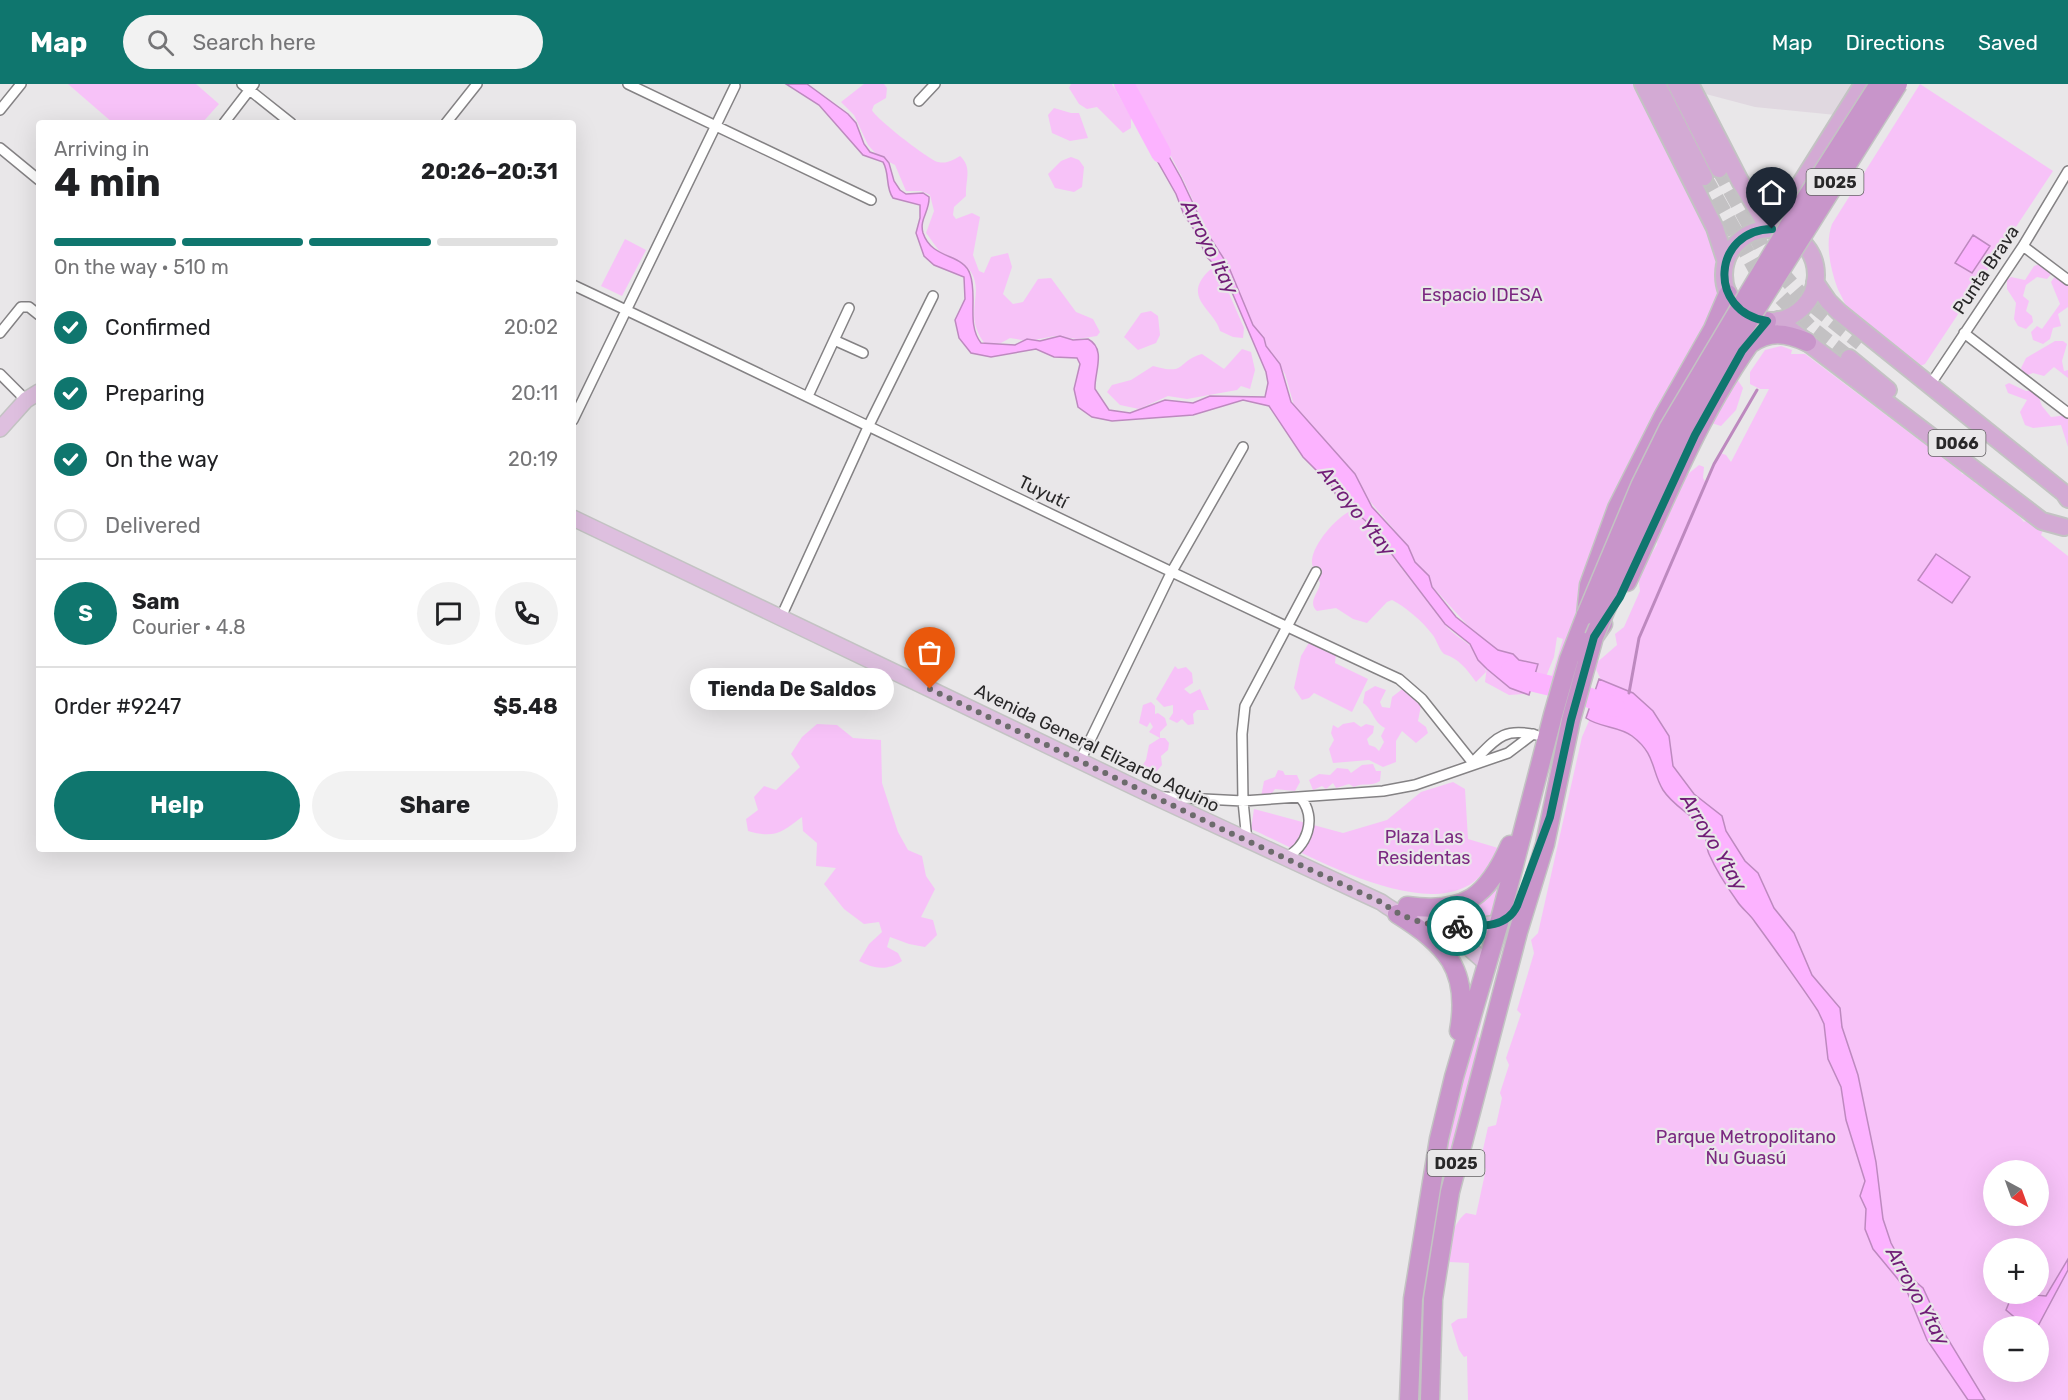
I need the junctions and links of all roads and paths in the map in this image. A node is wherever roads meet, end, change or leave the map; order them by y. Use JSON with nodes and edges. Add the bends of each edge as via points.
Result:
{"nodes":[{"id":1,"x":21,"y":84,"type":"edge"},
{"id":2,"x":477,"y":84,"type":"edge"},
{"id":3,"x":628,"y":84,"type":"edge"},
{"id":4,"x":935,"y":84,"type":"edge"},
{"id":5,"x":1643,"y":84,"type":"edge"},
{"id":6,"x":1657,"y":84,"type":"edge"},
{"id":7,"x":1676,"y":84,"type":"edge"},
{"id":8,"x":1690,"y":84,"type":"edge"},
{"id":9,"x":1863,"y":84,"type":"edge"},
{"id":10,"x":1879,"y":84,"type":"edge"},
{"id":11,"x":1898,"y":84,"type":"edge"},
{"id":12,"x":1907,"y":84,"type":"edge"},
{"id":13,"x":248,"y":86,"type":"edge"},
{"id":14,"x":735,"y":86,"type":"dead end"},
{"id":15,"x":919,"y":101,"type":"dead end"},
{"id":16,"x":0,"y":110,"type":"edge"},
{"id":17,"x":226,"y":120,"type":"edge"},
{"id":18,"x":288,"y":120,"type":"edge"},
{"id":19,"x":448,"y":120,"type":"edge"},
{"id":20,"x":716,"y":127,"type":"junction"},
{"id":21,"x":0,"y":148,"type":"edge"},
{"id":22,"x":2068,"y":171,"type":"edge"},
{"id":23,"x":36,"y":178,"type":"edge"},
{"id":24,"x":1797,"y":189,"type":"junction"},
{"id":25,"x":1746,"y":192,"type":"junction"},
{"id":26,"x":871,"y":200,"type":"dead end"},
{"id":27,"x":1771,"y":229,"type":"junction"},
{"id":28,"x":2023,"y":246,"type":"junction"},
{"id":29,"x":1813,"y":258,"type":"junction"},
{"id":30,"x":1726,"y":262,"type":"junction"},
{"id":31,"x":2068,"y":280,"type":"edge"},
{"id":32,"x":1815,"y":282,"type":"junction"},
{"id":33,"x":576,"y":286,"type":"edge"},
{"id":34,"x":1728,"y":294,"type":"junction"},
{"id":35,"x":933,"y":296,"type":"dead end"},
{"id":36,"x":849,"y":308,"type":"dead end"},
{"id":37,"x":626,"y":310,"type":"junction"},
{"id":38,"x":36,"y":313,"type":"edge"},
{"id":39,"x":1772,"y":321,"type":"junction"},
{"id":40,"x":0,"y":333,"type":"edge"},
{"id":41,"x":1964,"y":333,"type":"junction"},
{"id":42,"x":834,"y":340,"type":"junction"},
{"id":43,"x":1807,"y":342,"type":"junction"},
{"id":44,"x":1861,"y":343,"type":"tunnel mouth"},
{"id":45,"x":1742,"y":351,"type":"junction"},
{"id":46,"x":863,"y":353,"type":"dead end"},
{"id":47,"x":1849,"y":358,"type":"tunnel mouth"},
{"id":48,"x":0,"y":374,"type":"edge"},
{"id":49,"x":1930,"y":385,"type":"junction"},
{"id":50,"x":36,"y":394,"type":"edge"},
{"id":51,"x":808,"y":396,"type":"junction"},
{"id":52,"x":26,"y":400,"type":"junction"},
{"id":53,"x":2068,"y":413,"type":"edge"},
{"id":54,"x":576,"y":414,"type":"edge"},
{"id":55,"x":868,"y":425,"type":"junction"},
{"id":56,"x":0,"y":429,"type":"edge"},
{"id":57,"x":1243,"y":447,"type":"dead end"},
{"id":58,"x":2068,"y":499,"type":"edge"},
{"id":59,"x":2068,"y":505,"type":"edge"},
{"id":60,"x":576,"y":519,"type":"edge"},
{"id":61,"x":2066,"y":529,"type":"edge"},
{"id":62,"x":1316,"y":572,"type":"dead end"},
{"id":63,"x":1171,"y":573,"type":"junction"},
{"id":64,"x":1586,"y":615,"type":"junction"},
{"id":65,"x":781,"y":616,"type":"junction"},
{"id":66,"x":1287,"y":627,"type":"junction"},
{"id":67,"x":1594,"y":637,"type":"junction"},
{"id":68,"x":1540,"y":736,"type":"junction"},
{"id":69,"x":1080,"y":761,"type":"junction"},
{"id":70,"x":1473,"y":763,"type":"junction"},
{"id":71,"x":1153,"y":796,"type":"junction"},
{"id":72,"x":1300,"y":797,"type":"junction"},
{"id":73,"x":1243,"y":801,"type":"junction"},
{"id":74,"x":1528,"y":812,"type":"junction"},
{"id":75,"x":1550,"y":817,"type":"junction"},
{"id":76,"x":1247,"y":841,"type":"junction"},
{"id":77,"x":1284,"y":858,"type":"junction"},
{"id":78,"x":1402,"y":910,"type":"junction"},
{"id":79,"x":1499,"y":923,"type":"junction"},
{"id":80,"x":1445,"y":926,"type":"junction"},
{"id":81,"x":1488,"y":965,"type":"junction"},
{"id":82,"x":1454,"y":1077,"type":"junction"},
{"id":83,"x":1460,"y":1147,"type":"junction"},
{"id":84,"x":1409,"y":1400,"type":"edge"},
{"id":85,"x":1430,"y":1400,"type":"edge"}],
"edges":[{"from":1,"to":16,"type":"street"},
{"from":2,"to":19,"type":"street"},
{"from":3,"to":20,"type":"street"},
{"from":4,"to":15,"type":"street"},
{"from":5,"to":30,"type":"highway","via":[[1715,228]]},
{"from":6,"to":7,"type":"highway","via":[[1711,173]]},
{"from":8,"to":25,"type":"highway"},
{"from":9,"to":24,"type":"highway"},
{"from":10,"to":64,"type":"highway","number":"D025","bridge":true,"via":[[1794,217],[1669,427]]},
{"from":11,"to":67,"type":"highway","number":"D025","bridge":true,"via":[[1716,373],[1669,464]]},
{"from":12,"to":29,"type":"highway","via":[[1817,226]]},
{"from":13,"to":17,"type":"street"},
{"from":13,"to":18,"type":"street"},
{"from":14,"to":20,"type":"street"},
{"from":20,"to":26,"type":"street"},
{"from":20,"to":37,"type":"street"},
{"from":21,"to":23,"type":"street"},
{"from":22,"to":28,"type":"street","name":"Punta Brava"},
{"from":24,"to":25,"type":"highway","via":[[1787,200],[1769,205]]},
{"from":24,"to":27,"type":"highway"},
{"from":25,"to":27,"type":"highway"},
{"from":27,"to":29,"type":"highway","via":[[1797,238]]},
{"from":27,"to":30,"type":"highway","via":[[1753,232],[1739,241]]},
{"from":28,"to":31,"type":"street"},
{"from":28,"to":41,"type":"street","name":"Punta Brava"},
{"from":29,"to":32,"type":"highway"},
{"from":30,"to":34,"type":"highway"},
{"from":32,"to":39,"type":"highway","via":[[1799,311]]},
{"from":32,"to":49,"type":"highway","via":[[1839,312]]},
{"from":33,"to":37,"type":"street","name":"Tuyutí"},
{"from":34,"to":39,"type":"highway","via":[[1748,316]]},
{"from":34,"to":64,"type":"highway","via":[[1617,508],[1589,585]]},
{"from":35,"to":55,"type":"street"},
{"from":36,"to":42,"type":"street"},
{"from":37,"to":51,"type":"street","name":"Tuyutí"},
{"from":37,"to":54,"type":"street"},
{"from":38,"to":40,"type":"street","via":[[24,306]]},
{"from":39,"to":43,"type":"highway"},
{"from":39,"to":45,"type":"highway"},
{"from":41,"to":49,"type":"street","name":"Punta Brava"},
{"from":41,"to":53,"type":"street"},
{"from":42,"to":46,"type":"street"},
{"from":42,"to":51,"type":"street"},
{"from":43,"to":45,"type":"highway","via":[[1776,333],[1763,336]]},
{"from":43,"to":61,"type":"highway","via":[[2042,521]]},
{"from":44,"to":59,"type":"highway","number":"D066"},
{"from":45,"to":67,"type":"highway","via":[[1675,474],[1620,597]]},
{"from":47,"to":61,"type":"highway","number":"D066"},
{"from":48,"to":52,"type":"street"},
{"from":49,"to":58,"type":"highway"},
{"from":50,"to":52,"type":"main road"},
{"from":51,"to":55,"type":"street","name":"Tuyutí"},
{"from":52,"to":56,"type":"main road"},
{"from":55,"to":63,"type":"street","name":"Tuyutí"},
{"from":55,"to":65,"type":"street"},
{"from":57,"to":63,"type":"street"},
{"from":60,"to":65,"type":"main road","name":"Avenida General Elizardo Aquino"},
{"from":62,"to":66,"type":"street"},
{"from":63,"to":66,"type":"street","name":"Tuyutí"},
{"from":63,"to":69,"type":"street"},
{"from":64,"to":68,"type":"highway","number":"D025","via":[[1552,715]]},
{"from":65,"to":69,"type":"main road","name":"Avenida General Elizardo Aquino"},
{"from":66,"to":70,"type":"street","name":"Tuyutí","via":[[1399,679],[1422,699]]},
{"from":66,"to":73,"type":"street","via":[[1245,706]]},
{"from":67,"to":75,"type":"highway","number":"D025"},
{"from":68,"to":70,"type":"street","via":[[1508,753]]},
{"from":68,"to":70,"type":"street","via":[[1506,733],[1497,737]]},
{"from":68,"to":74,"type":"highway","number":"D025"},
{"from":69,"to":71,"type":"main road","name":"Avenida General Elizardo Aquino"},
{"from":70,"to":72,"type":"street","via":[[1383,791]]},
{"from":71,"to":73,"type":"street"},
{"from":71,"to":76,"type":"main road","name":"Avenida General Elizardo Aquino"},
{"from":72,"to":73,"type":"street"},
{"from":72,"to":77,"type":"street","via":[[1308,809],[1308,834],[1303,845]]},
{"from":73,"to":76,"type":"street"},
{"from":74,"to":78,"type":"highway","via":[[1500,868],[1482,890],[1446,908]]},
{"from":74,"to":79,"type":"highway","number":"D025"},
{"from":75,"to":79,"type":"highway","via":[[1514,913]]},
{"from":75,"to":83,"type":"highway","number":"D025"},
{"from":76,"to":77,"type":"main road","name":"Avenida General Elizardo Aquino"},
{"from":77,"to":78,"type":"main road","name":"Avenida General Elizardo Aquino"},
{"from":78,"to":80,"type":"main road","via":[[1424,912]]},
{"from":78,"to":82,"type":"highway","via":[[1444,948],[1460,979],[1462,1016]]},
{"from":79,"to":80,"type":"main road"},
{"from":79,"to":81,"type":"highway","number":"D025"},
{"from":80,"to":81,"type":"main road"},
{"from":81,"to":82,"type":"highway","number":"D025"},
{"from":81,"to":83,"type":"highway","via":[[1495,984],[1463,1117]]},
{"from":82,"to":84,"type":"highway","number":"D025","via":[[1439,1139],[1418,1265]]},
{"from":83,"to":85,"type":"highway","number":"D025","via":[[1437,1267],[1430,1339]]}]}
